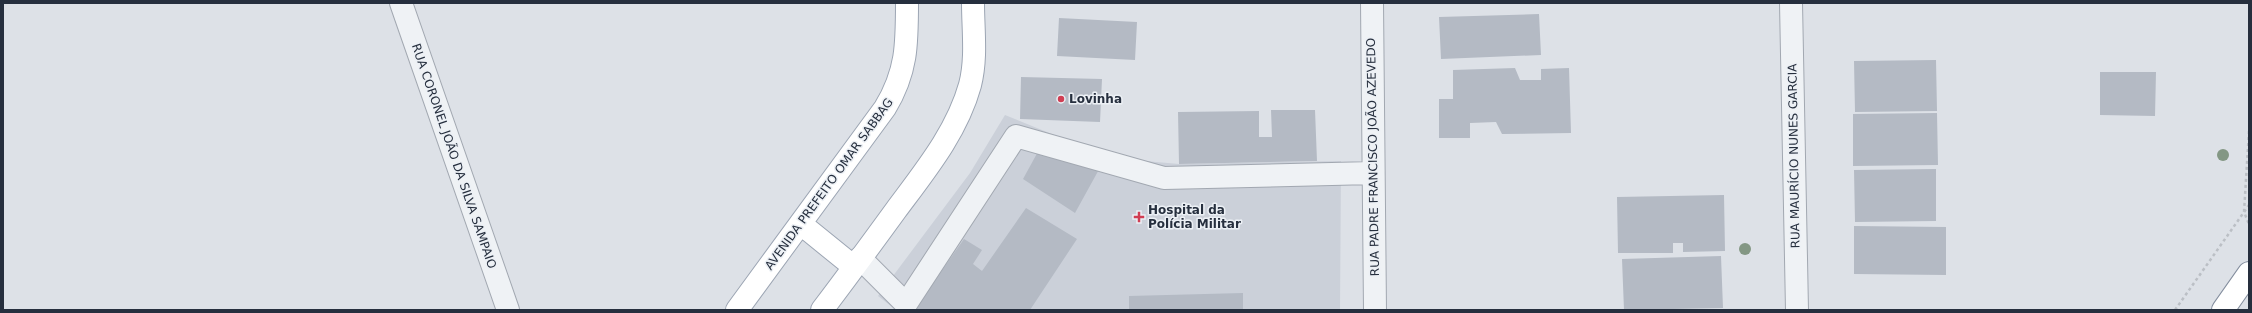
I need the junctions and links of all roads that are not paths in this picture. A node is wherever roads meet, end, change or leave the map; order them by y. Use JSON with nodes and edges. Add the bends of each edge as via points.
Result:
{"nodes":[{"id":1,"x":401,"y":3,"type":"edge"},
{"id":2,"x":906,"y":3,"type":"edge"},
{"id":3,"x":973,"y":3,"type":"edge"},
{"id":4,"x":1372,"y":3,"type":"edge"},
{"id":5,"x":1791,"y":3,"type":"edge"},
{"id":6,"x":1373,"y":173,"type":"junction"},
{"id":7,"x":801,"y":224,"type":"junction"},
{"id":8,"x":857,"y":263,"type":"junction"},
{"id":9,"x":2249,"y":273,"type":"edge"},
{"id":10,"x":508,"y":310,"type":"edge"},
{"id":11,"x":737,"y":310,"type":"edge"},
{"id":12,"x":822,"y":310,"type":"edge"},
{"id":13,"x":1375,"y":310,"type":"edge"},
{"id":14,"x":1797,"y":310,"type":"edge"},
{"id":15,"x":2223,"y":310,"type":"edge"}],
"edges":[{"from":1,"to":10,"type":"street","name":"RUA CORONEL JOÃO DA SILVA SAMPAIO"},
{"from":2,"to":7,"type":"main road","name":"AVENIDA PREFEITO OMAR SABBAG","via":[[907,48],[896,91]]},
{"from":3,"to":8,"type":"main road","via":[[974,59],[970,84],[960,112],[944,143]]},
{"from":4,"to":6,"type":"street","name":"RUA PADRE FRANCISCO JOÃO AZEVEDO"},
{"from":5,"to":14,"type":"street","name":"RUA MAURÍCIO NUNES GARCIA"},
{"from":6,"to":8,"type":"street","via":[[1164,178],[1016,136],[906,304]]},
{"from":6,"to":13,"type":"street","name":"RUA PADRE FRANCISCO JOÃO AZEVEDO"},
{"from":7,"to":8,"type":"main road"},
{"from":7,"to":11,"type":"main road","name":"AVENIDA PREFEITO OMAR SABBAG"},
{"from":8,"to":12,"type":"main road"},
{"from":9,"to":15,"type":"main road"}]}
